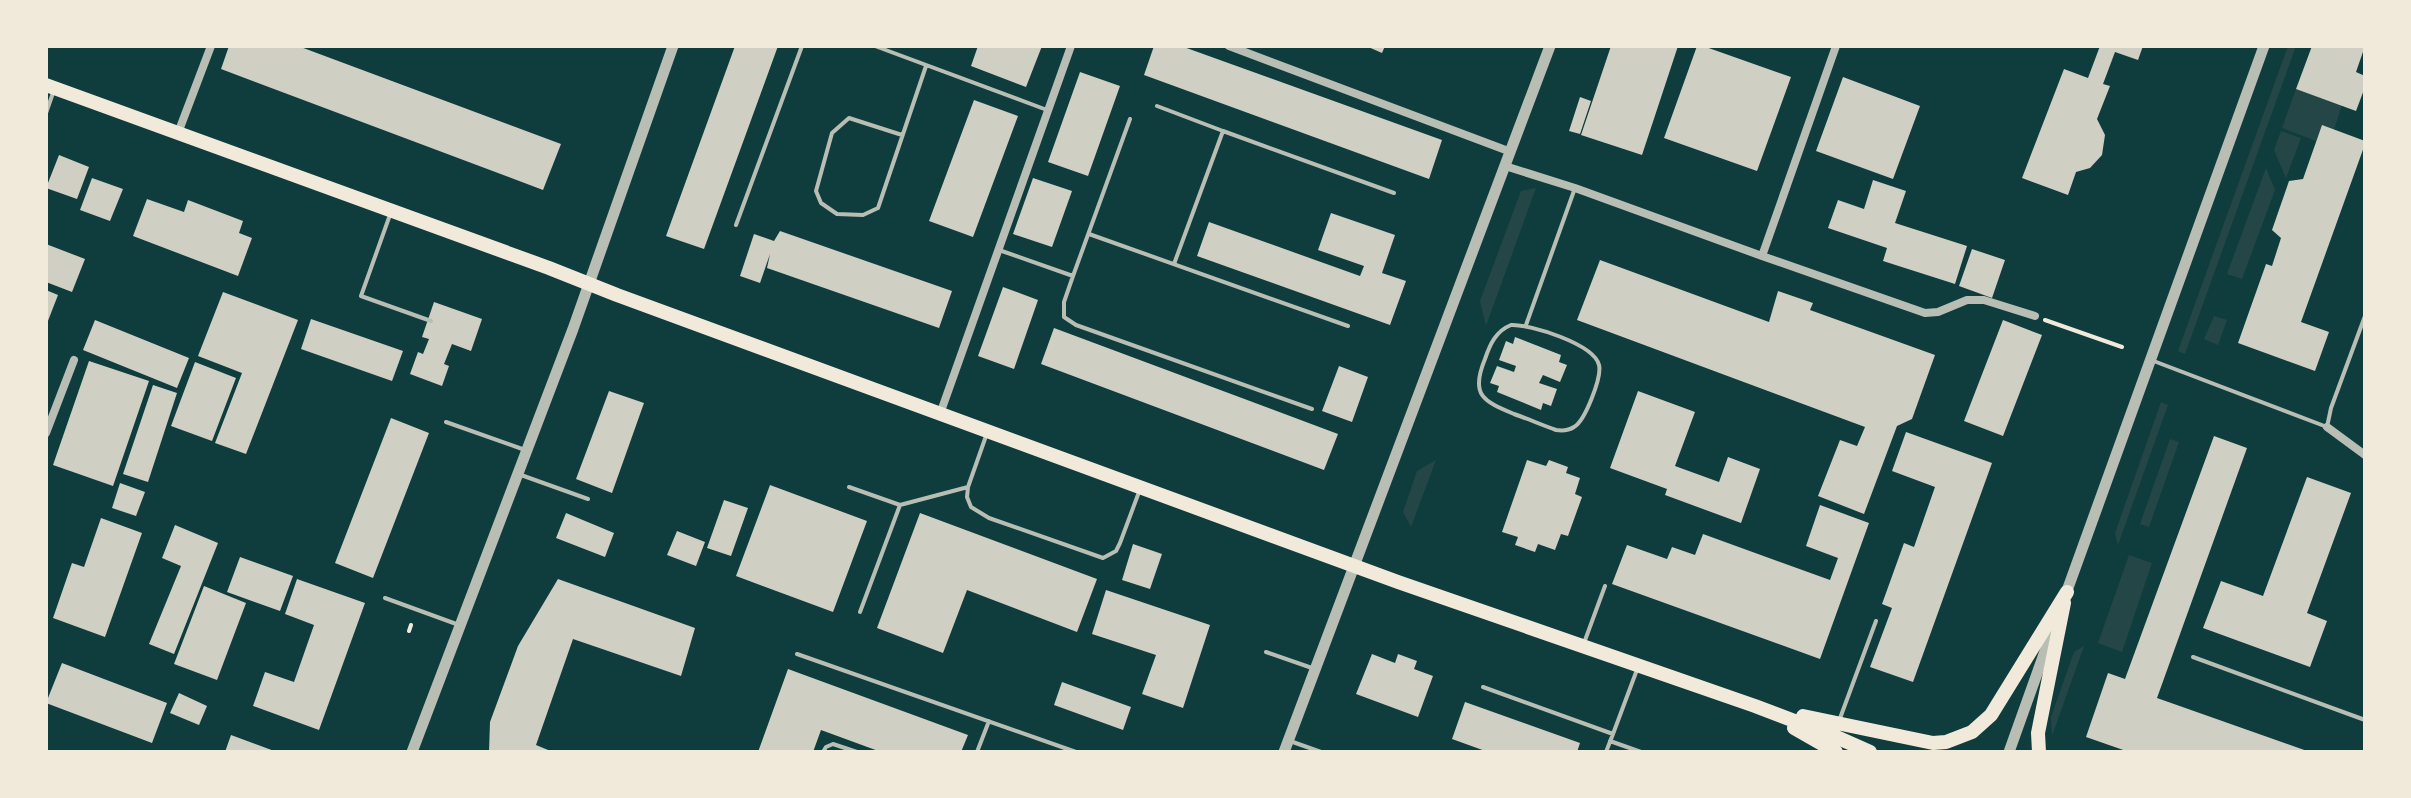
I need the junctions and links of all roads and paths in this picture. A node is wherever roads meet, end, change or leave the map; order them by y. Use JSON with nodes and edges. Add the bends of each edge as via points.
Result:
{"nodes":[{"id":1,"x":211,"y":46,"type":"edge"},
{"id":2,"x":673,"y":46,"type":"edge"},
{"id":3,"x":802,"y":46,"type":"edge"},
{"id":4,"x":875,"y":46,"type":"edge"},
{"id":5,"x":1071,"y":46,"type":"edge"},
{"id":6,"x":1229,"y":46,"type":"edge"},
{"id":7,"x":1550,"y":46,"type":"edge"},
{"id":8,"x":1836,"y":46,"type":"edge"},
{"id":9,"x":2264,"y":46,"type":"edge"},
{"id":10,"x":926,"y":66,"type":"junction"},
{"id":11,"x":51,"y":86,"type":"edge"},
{"id":12,"x":1157,"y":106,"type":"dead end"},
{"id":13,"x":1047,"y":110,"type":"junction"},
{"id":14,"x":46,"y":113,"type":"edge"},
{"id":15,"x":1130,"y":119,"type":"dead end"},
{"id":16,"x":1223,"y":131,"type":"junction"},
{"id":17,"x":178,"y":133,"type":"junction"},
{"id":18,"x":902,"y":135,"type":"junction"},
{"id":19,"x":1511,"y":152,"type":"junction"},
{"id":20,"x":1505,"y":166,"type":"junction"},
{"id":21,"x":1575,"y":188,"type":"junction"},
{"id":22,"x":1394,"y":193,"type":"dead end"},
{"id":23,"x":392,"y":210,"type":"junction"},
{"id":24,"x":736,"y":225,"type":"dead end"},
{"id":25,"x":1089,"y":234,"type":"junction"},
{"id":26,"x":999,"y":250,"type":"junction"},
{"id":27,"x":1762,"y":256,"type":"junction"},
{"id":28,"x":1174,"y":264,"type":"junction"},
{"id":29,"x":1073,"y":276,"type":"junction"},
{"id":30,"x":589,"y":284,"type":"junction"},
{"id":31,"x":2035,"y":316,"type":"joint"},
{"id":32,"x":2365,"y":316,"type":"edge"},
{"id":33,"x":431,"y":321,"type":"dead end"},
{"id":34,"x":1526,"y":325,"type":"junction"},
{"id":35,"x":1348,"y":326,"type":"dead end"},
{"id":36,"x":2122,"y":347,"type":"dead end"},
{"id":37,"x":74,"y":360,"type":"dead end"},
{"id":38,"x":2150,"y":360,"type":"junction"},
{"id":39,"x":1312,"y":409,"type":"dead end"},
{"id":40,"x":940,"y":414,"type":"junction"},
{"id":41,"x":446,"y":422,"type":"dead end"},
{"id":42,"x":2327,"y":427,"type":"junction"},
{"id":43,"x":988,"y":431,"type":"junction"},
{"id":44,"x":46,"y":433,"type":"edge"},
{"id":45,"x":527,"y":451,"type":"junction"},
{"id":46,"x":2365,"y":455,"type":"edge"},
{"id":47,"x":519,"y":474,"type":"junction"},
{"id":48,"x":1141,"y":486,"type":"junction"},
{"id":49,"x":849,"y":487,"type":"dead end"},
{"id":50,"x":968,"y":487,"type":"junction"},
{"id":51,"x":588,"y":499,"type":"dead end"},
{"id":52,"x":900,"y":505,"type":"junction"},
{"id":53,"x":1353,"y":566,"type":"junction"},
{"id":54,"x":1605,"y":586,"type":"dead end"},
{"id":55,"x":2067,"y":592,"type":"junction"},
{"id":56,"x":385,"y":598,"type":"dead end"},
{"id":57,"x":860,"y":612,"type":"dead end"},
{"id":58,"x":1876,"y":621,"type":"dead end"},
{"id":59,"x":461,"y":626,"type":"junction"},
{"id":60,"x":1584,"y":645,"type":"junction"},
{"id":61,"x":1266,"y":652,"type":"dead end"},
{"id":62,"x":797,"y":654,"type":"dead end"},
{"id":63,"x":2193,"y":657,"type":"dead end"},
{"id":64,"x":1639,"y":665,"type":"junction"},
{"id":65,"x":1314,"y":669,"type":"junction"},
{"id":66,"x":1483,"y":687,"type":"dead end"},
{"id":67,"x":1755,"y":706,"type":"junction"},
{"id":68,"x":2365,"y":720,"type":"edge"},
{"id":69,"x":989,"y":721,"type":"junction"},
{"id":70,"x":1838,"y":724,"type":"junction"},
{"id":71,"x":1613,"y":734,"type":"junction"},
{"id":72,"x":1610,"y":741,"type":"junction"},
{"id":73,"x":1286,"y":746,"type":"edge"},
{"id":74,"x":1831,"y":751,"type":"edge"},
{"id":75,"x":412,"y":752,"type":"edge"},
{"id":76,"x":823,"y":752,"type":"edge"},
{"id":77,"x":857,"y":752,"type":"edge"},
{"id":78,"x":977,"y":752,"type":"edge"},
{"id":79,"x":1076,"y":752,"type":"edge"},
{"id":80,"x":1321,"y":752,"type":"edge"},
{"id":81,"x":1606,"y":752,"type":"edge"},
{"id":82,"x":1641,"y":752,"type":"edge"},
{"id":83,"x":1870,"y":752,"type":"edge"},
{"id":84,"x":2009,"y":752,"type":"edge"},
{"id":85,"x":2039,"y":752,"type":"edge"}],
"edges":[{"from":1,"to":17,"type":"street"},
{"from":2,"to":30,"type":"street"},
{"from":3,"to":24,"type":"lane"},
{"from":4,"to":10,"type":"lane"},
{"from":5,"to":13,"type":"street"},
{"from":6,"to":19,"type":"street"},
{"from":7,"to":19,"type":"street"},
{"from":8,"to":27,"type":"street"},
{"from":9,"to":38,"type":"street"},
{"from":10,"to":13,"type":"lane"},
{"from":10,"to":18,"type":"lane"},
{"from":11,"to":14,"type":"lane"},
{"from":11,"to":17,"type":"highway"},
{"from":12,"to":16,"type":"lane"},
{"from":13,"to":26,"type":"street"},
{"from":15,"to":25,"type":"lane"},
{"from":16,"to":22,"type":"lane"},
{"from":16,"to":28,"type":"lane"},
{"from":17,"to":23,"type":"highway"},
{"from":18,"to":18,"type":"lane","via":[[878,208],[863,215],[837,214],[821,203],[816,191],[832,133],[849,118]]},
{"from":19,"to":20,"type":"street"},
{"from":20,"to":21,"type":"street"},
{"from":20,"to":53,"type":"street"},
{"from":21,"to":27,"type":"street"},
{"from":21,"to":34,"type":"lane"},
{"from":23,"to":30,"type":"highway"},
{"from":23,"to":33,"type":"lane","via":[[361,296]]},
{"from":25,"to":28,"type":"lane"},
{"from":25,"to":29,"type":"lane"},
{"from":26,"to":29,"type":"lane"},
{"from":26,"to":40,"type":"street"},
{"from":27,"to":31,"type":"street","via":[[1925,313],[1984,300]]},
{"from":28,"to":35,"type":"lane"},
{"from":29,"to":39,"type":"lane","via":[[1063,310],[1069,322]]},
{"from":30,"to":40,"type":"highway"},
{"from":30,"to":45,"type":"street"},
{"from":31,"to":36,"type":"path"},
{"from":32,"to":42,"type":"lane"},
{"from":34,"to":34,"type":"lane","via":[[1581,346],[1599,365],[1585,415],[1573,428],[1556,430],[1482,396],[1479,374],[1491,344],[1503,328]]},
{"from":37,"to":44,"type":"street"},
{"from":38,"to":42,"type":"lane"},
{"from":38,"to":55,"type":"street"},
{"from":40,"to":43,"type":"highway"},
{"from":41,"to":45,"type":"lane"},
{"from":42,"to":46,"type":"street"},
{"from":43,"to":48,"type":"highway"},
{"from":43,"to":50,"type":"lane"},
{"from":45,"to":47,"type":"street"},
{"from":47,"to":51,"type":"lane"},
{"from":47,"to":59,"type":"street"},
{"from":48,"to":50,"type":"lane","via":[[1116,551],[1103,558],[979,513],[971,507]]},
{"from":48,"to":53,"type":"highway"},
{"from":49,"to":52,"type":"lane"},
{"from":50,"to":52,"type":"lane"},
{"from":52,"to":57,"type":"lane"},
{"from":53,"to":60,"type":"highway"},
{"from":53,"to":65,"type":"street"},
{"from":54,"to":60,"type":"lane"},
{"from":55,"to":70,"type":"highway","via":[[1991,715],[1972,732],[1933,743]]},
{"from":55,"to":84,"type":"street"},
{"from":55,"to":85,"type":"highway","via":[[2038,733]]},
{"from":56,"to":59,"type":"lane"},
{"from":58,"to":70,"type":"lane"},
{"from":59,"to":75,"type":"street"},
{"from":60,"to":64,"type":"highway"},
{"from":61,"to":65,"type":"lane"},
{"from":62,"to":69,"type":"lane"},
{"from":63,"to":68,"type":"lane"},
{"from":64,"to":67,"type":"highway"},
{"from":64,"to":71,"type":"lane"},
{"from":65,"to":73,"type":"street"},
{"from":66,"to":71,"type":"lane"},
{"from":67,"to":70,"type":"highway"},
{"from":67,"to":74,"type":"highway"},
{"from":67,"to":83,"type":"highway"},
{"from":69,"to":78,"type":"lane"},
{"from":69,"to":79,"type":"lane"},
{"from":71,"to":72,"type":"lane"},
{"from":72,"to":81,"type":"lane"},
{"from":72,"to":82,"type":"lane"},
{"from":73,"to":80,"type":"lane"},
{"from":76,"to":77,"type":"lane","via":[[833,744]]}]}
